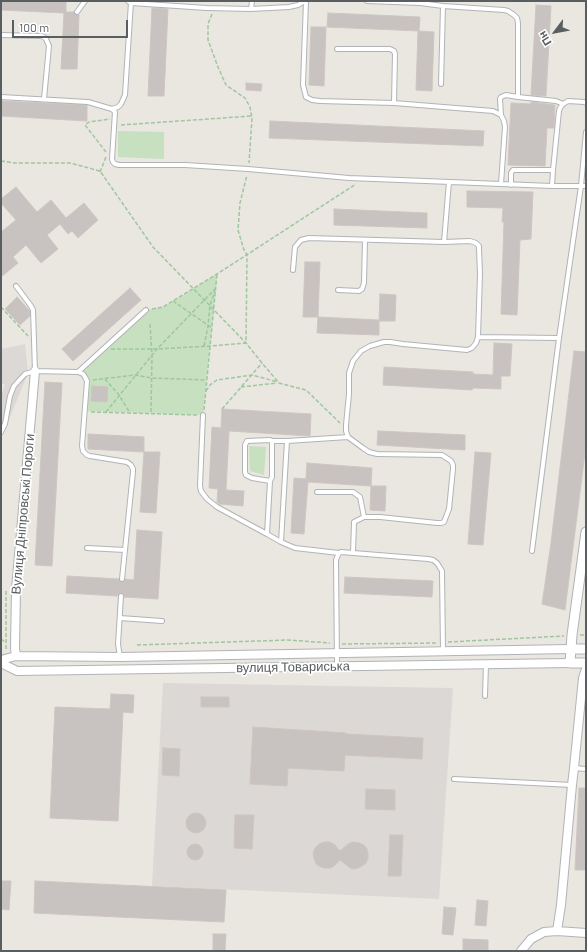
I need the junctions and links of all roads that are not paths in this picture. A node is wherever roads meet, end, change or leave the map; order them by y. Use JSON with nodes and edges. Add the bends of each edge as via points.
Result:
{"nodes":[{"id":1,"x":85,"y":1,"type":"edge"},
{"id":2,"x":252,"y":1,"type":"edge"},
{"id":3,"x":305,"y":1,"type":"edge"},
{"id":4,"x":367,"y":1,"type":"edge"},
{"id":5,"x":130,"y":2,"type":"edge"},
{"id":6,"x":420,"y":2,"type":"edge"},
{"id":7,"x":443,"y":6,"type":"junction"},
{"id":8,"x":251,"y":9,"type":"junction"},
{"id":9,"x":77,"y":12,"type":"dead end"},
{"id":10,"x":1,"y":35,"type":"edge"},
{"id":11,"x":337,"y":49,"type":"dead end"},
{"id":12,"x":440,"y":84,"type":"dead end"},
{"id":13,"x":1,"y":97,"type":"edge"},
{"id":14,"x":518,"y":97,"type":"junction"},
{"id":15,"x":44,"y":99,"type":"junction"},
{"id":16,"x":586,"y":102,"type":"edge"},
{"id":17,"x":394,"y":103,"type":"junction"},
{"id":18,"x":564,"y":104,"type":"junction"},
{"id":19,"x":112,"y":110,"type":"junction"},
{"id":20,"x":501,"y":115,"type":"junction"},
{"id":21,"x":586,"y":132,"type":"edge"},
{"id":22,"x":553,"y":170,"type":"junction"},
{"id":23,"x":449,"y":182,"type":"junction"},
{"id":24,"x":500,"y":184,"type":"junction"},
{"id":25,"x":511,"y":185,"type":"junction"},
{"id":26,"x":552,"y":186,"type":"junction"},
{"id":27,"x":581,"y":186,"type":"junction"},
{"id":28,"x":586,"y":186,"type":"edge"},
{"id":29,"x":365,"y":240,"type":"junction"},
{"id":30,"x":444,"y":242,"type":"junction"},
{"id":31,"x":294,"y":270,"type":"dead end"},
{"id":32,"x":16,"y":286,"type":"dead end"},
{"id":33,"x":338,"y":290,"type":"dead end"},
{"id":34,"x":146,"y":310,"type":"road end"},
{"id":35,"x":478,"y":338,"type":"junction"},
{"id":36,"x":559,"y":338,"type":"junction"},
{"id":37,"x":35,"y":371,"type":"junction"},
{"id":38,"x":78,"y":372,"type":"junction"},
{"id":39,"x":203,"y":415,"type":"road end"},
{"id":40,"x":1,"y":432,"type":"edge"},
{"id":41,"x":348,"y":437,"type":"junction"},
{"id":42,"x":272,"y":441,"type":"junction"},
{"id":43,"x":287,"y":441,"type":"junction"},
{"id":44,"x":270,"y":481,"type":"junction"},
{"id":45,"x":317,"y":492,"type":"dead end"},
{"id":46,"x":364,"y":517,"type":"junction"},
{"id":47,"x":586,"y":532,"type":"edge"},
{"id":48,"x":267,"y":534,"type":"junction"},
{"id":49,"x":281,"y":542,"type":"junction"},
{"id":50,"x":87,"y":548,"type":"dead end"},
{"id":51,"x":125,"y":550,"type":"junction"},
{"id":52,"x":532,"y":551,"type":"dead end"},
{"id":53,"x":339,"y":553,"type":"junction"},
{"id":54,"x":354,"y":553,"type":"junction"},
{"id":55,"x":122,"y":579,"type":"dead end"},
{"id":56,"x":121,"y":596,"type":"dead end"},
{"id":57,"x":120,"y":618,"type":"junction"},
{"id":58,"x":162,"y":621,"type":"dead end"},
{"id":59,"x":443,"y":647,"type":"junction"},
{"id":60,"x":570,"y":649,"type":"junction"},
{"id":61,"x":586,"y":649,"type":"edge"},
{"id":62,"x":428,"y":651,"type":"junction"},
{"id":63,"x":337,"y":653,"type":"junction"},
{"id":64,"x":16,"y":656,"type":"junction"},
{"id":65,"x":120,"y":657,"type":"junction"},
{"id":66,"x":1,"y":660,"type":"edge"},
{"id":67,"x":586,"y":662,"type":"edge"},
{"id":68,"x":1,"y":663,"type":"edge"},
{"id":69,"x":486,"y":663,"type":"junction"},
{"id":70,"x":570,"y":663,"type":"junction"},
{"id":71,"x":428,"y":665,"type":"junction"},
{"id":72,"x":337,"y":666,"type":"junction"},
{"id":73,"x":586,"y":669,"type":"edge"},
{"id":74,"x":485,"y":696,"type":"dead end"},
{"id":75,"x":574,"y":768,"type":"junction"},
{"id":76,"x":586,"y":769,"type":"edge"},
{"id":77,"x":454,"y":779,"type":"dead end"},
{"id":78,"x":572,"y":785,"type":"junction"},
{"id":79,"x":557,"y":931,"type":"junction"},
{"id":80,"x":586,"y":933,"type":"edge"},
{"id":81,"x":521,"y":951,"type":"edge"}],
"edges":[{"from":1,"to":9,"type":"lane"},
{"from":2,"to":8,"type":"lane"},
{"from":3,"to":8,"type":"lane","via":[[289,7]]},
{"from":3,"to":17,"type":"lane","via":[[303,85],[306,97],[320,101]]},
{"from":4,"to":6,"type":"lane"},
{"from":5,"to":8,"type":"lane"},
{"from":5,"to":19,"type":"lane","via":[[125,95],[121,104]]},
{"from":6,"to":7,"type":"lane"},
{"from":7,"to":12,"type":"lane"},
{"from":7,"to":14,"type":"lane","via":[[504,10],[514,14],[518,23]]},
{"from":10,"to":15,"type":"lane","via":[[41,36],[46,39],[49,46]]},
{"from":11,"to":17,"type":"lane","via":[[394,51]]},
{"from":13,"to":15,"type":"lane"},
{"from":14,"to":18,"type":"lane"},
{"from":14,"to":20,"type":"lane","via":[[501,97]]},
{"from":15,"to":19,"type":"lane","via":[[88,102]]},
{"from":16,"to":18,"type":"lane"},
{"from":17,"to":20,"type":"lane","via":[[493,111]]},
{"from":18,"to":22,"type":"lane","via":[[559,111]]},
{"from":19,"to":23,"type":"lane","via":[[115,112],[112,159],[119,165],[185,165],[364,179]]},
{"from":20,"to":24,"type":"lane","via":[[505,127]]},
{"from":21,"to":27,"type":"lane"},
{"from":22,"to":25,"type":"lane","via":[[513,170]]},
{"from":22,"to":26,"type":"lane"},
{"from":23,"to":24,"type":"lane"},
{"from":23,"to":30,"type":"lane"},
{"from":24,"to":25,"type":"lane"},
{"from":25,"to":26,"type":"lane"},
{"from":26,"to":27,"type":"lane"},
{"from":27,"to":28,"type":"lane"},
{"from":27,"to":36,"type":"lane"},
{"from":29,"to":30,"type":"lane"},
{"from":29,"to":31,"type":"lane","via":[[301,240],[295,247]]},
{"from":29,"to":33,"type":"lane","via":[[362,289]]},
{"from":30,"to":35,"type":"lane","via":[[470,241],[480,248]]},
{"from":32,"to":37,"type":"lane","via":[[33,310]]},
{"from":34,"to":38,"type":"lane"},
{"from":35,"to":36,"type":"lane"},
{"from":35,"to":41,"type":"lane","via":[[474,346],[467,350],[390,342],[361,351],[353,361],[349,374],[346,429]]},
{"from":36,"to":52,"type":"lane"},
{"from":37,"to":38,"type":"lane"},
{"from":37,"to":40,"type":"lane","via":[[25,374],[14,386]]},
{"from":37,"to":64,"type":"street","name":"Вулиця Дніпровські Пороги","via":[[16,589]]},
{"from":38,"to":51,"type":"lane","via":[[87,381],[83,451],[90,456],[127,462],[133,469]]},
{"from":39,"to":48,"type":"lane","via":[[201,491],[217,507]]},
{"from":41,"to":43,"type":"lane"},
{"from":41,"to":46,"type":"lane","via":[[369,452],[442,456],[453,465],[449,509],[444,522]]},
{"from":42,"to":43,"type":"lane"},
{"from":42,"to":44,"type":"lane"},
{"from":42,"to":44,"type":"lane","via":[[248,441],[245,444],[246,475]]},
{"from":43,"to":49,"type":"lane"},
{"from":44,"to":48,"type":"lane"},
{"from":45,"to":46,"type":"lane","via":[[353,492],[360,497]]},
{"from":46,"to":54,"type":"lane","via":[[354,522]]},
{"from":47,"to":60,"type":"street"},
{"from":48,"to":49,"type":"lane"},
{"from":49,"to":53,"type":"lane","via":[[295,548]]},
{"from":50,"to":51,"type":"lane"},
{"from":51,"to":55,"type":"lane"},
{"from":53,"to":54,"type":"lane"},
{"from":53,"to":63,"type":"lane","via":[[336,564]]},
{"from":54,"to":59,"type":"lane","via":[[428,559],[437,563],[442,571]]},
{"from":56,"to":57,"type":"lane"},
{"from":57,"to":58,"type":"lane"},
{"from":57,"to":65,"type":"lane"},
{"from":59,"to":60,"type":"street","name":"вулиця Товариська"},
{"from":59,"to":62,"type":"street","name":"вулиця Товариська"},
{"from":60,"to":61,"type":"street","name":"вулиця Товариська"},
{"from":60,"to":70,"type":"street"},
{"from":62,"to":63,"type":"street","name":"вулиця Товариська"},
{"from":62,"to":71,"type":"street"},
{"from":63,"to":65,"type":"street","name":"вулиця Товариська"},
{"from":63,"to":72,"type":"lane"},
{"from":64,"to":65,"type":"street","name":"вулиця Товариська"},
{"from":64,"to":66,"type":"street","name":"вулиця Товариська"},
{"from":67,"to":70,"type":"street","name":"вулиця Товариська"},
{"from":68,"to":72,"type":"street","name":"вулиця Товариська","via":[[17,671]]},
{"from":69,"to":70,"type":"street","name":"вулиця Товариська"},
{"from":69,"to":71,"type":"street","name":"вулиця Товариська"},
{"from":69,"to":74,"type":"lane"},
{"from":71,"to":72,"type":"street","name":"вулиця Товариська"},
{"from":73,"to":75,"type":"street"},
{"from":75,"to":76,"type":"lane"},
{"from":75,"to":78,"type":"street"},
{"from":77,"to":78,"type":"lane"},
{"from":78,"to":79,"type":"street"},
{"from":79,"to":80,"type":"street"},
{"from":79,"to":81,"type":"street","via":[[544,932],[531,939]]}]}
